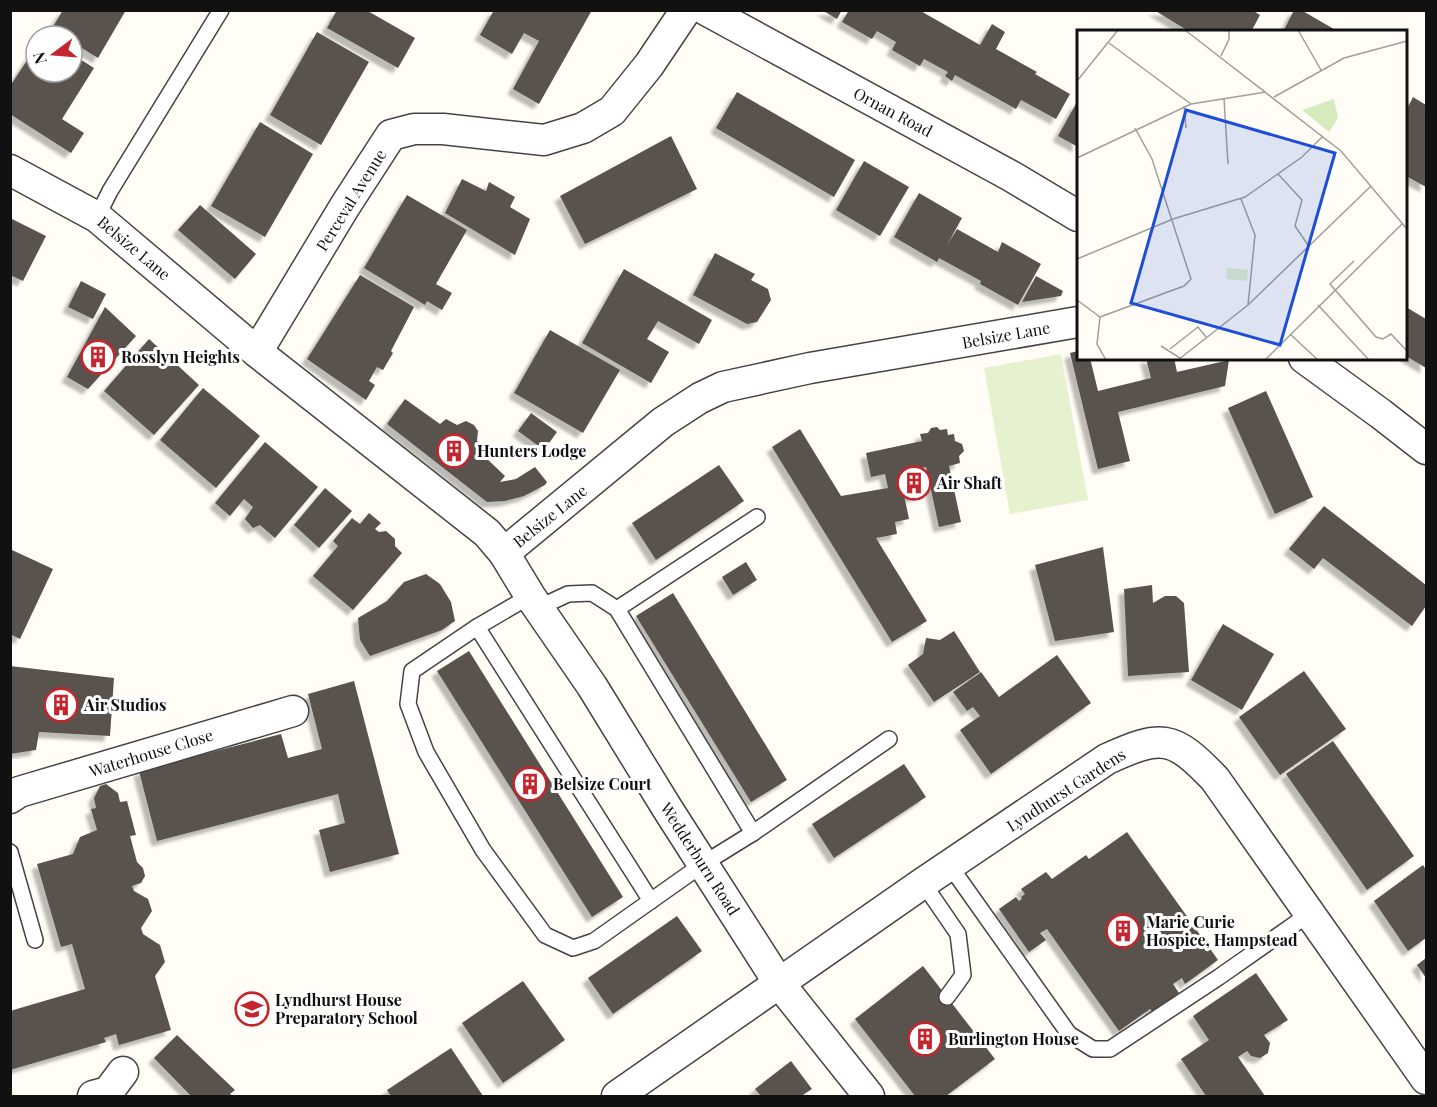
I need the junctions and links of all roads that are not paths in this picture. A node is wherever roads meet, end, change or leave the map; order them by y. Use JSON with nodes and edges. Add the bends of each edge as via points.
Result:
{"nodes":[{"id":1,"x":221,"y":10,"type":"edge"},
{"id":2,"x":686,"y":10,"type":"edge"},
{"id":3,"x":706,"y":10,"type":"edge"},
{"id":4,"x":10,"y":170,"type":"edge"},
{"id":5,"x":1077,"y":215,"type":"edge"},
{"id":6,"x":98,"y":217,"type":"junction"},
{"id":7,"x":1077,"y":322,"type":"edge"},
{"id":8,"x":257,"y":351,"type":"junction"},
{"id":9,"x":1307,"y":360,"type":"edge"},
{"id":10,"x":1426,"y":449,"type":"edge"},
{"id":11,"x":757,"y":518,"type":"dead end"},
{"id":12,"x":504,"y":553,"type":"junction"},
{"id":13,"x":534,"y":602,"type":"junction"},
{"id":14,"x":617,"y":609,"type":"junction"},
{"id":15,"x":477,"y":627,"type":"junction"},
{"id":16,"x":293,"y":711,"type":"dead end"},
{"id":17,"x":889,"y":739,"type":"dead end"},
{"id":18,"x":10,"y":798,"type":"edge"},
{"id":19,"x":753,"y":833,"type":"junction"},
{"id":20,"x":10,"y":852,"type":"edge"},
{"id":21,"x":703,"y":864,"type":"junction"},
{"id":22,"x":950,"y":866,"type":"junction"},
{"id":23,"x":923,"y":884,"type":"junction"},
{"id":24,"x":651,"y":901,"type":"junction"},
{"id":25,"x":1309,"y":914,"type":"junction"},
{"id":26,"x":35,"y":940,"type":"dead end"},
{"id":27,"x":779,"y":983,"type":"junction"},
{"id":28,"x":947,"y":996,"type":"dead end"},
{"id":29,"x":123,"y":1072,"type":"dead end"},
{"id":30,"x":1426,"y":1079,"type":"edge"},
{"id":31,"x":93,"y":1096,"type":"edge"},
{"id":32,"x":618,"y":1096,"type":"edge"},
{"id":33,"x":869,"y":1096,"type":"edge"}],
"edges":[{"from":1,"to":6,"type":"lane"},
{"from":2,"to":8,"type":"street","name":"Perceval Avenue","via":[[612,111],[583,128],[544,140],[443,129],[414,129],[391,135]]},
{"from":3,"to":5,"type":"street","name":"Ornan Road"},
{"from":4,"to":6,"type":"street","name":"Belsize Lane"},
{"from":6,"to":8,"type":"street","name":"Belsize Lane"},
{"from":7,"to":12,"type":"street","name":"Belsize Lane","via":[[810,368],[723,387],[663,422]]},
{"from":8,"to":12,"type":"street","name":"Belsize Lane","via":[[487,533]]},
{"from":9,"to":10,"type":"street"},
{"from":11,"to":14,"type":"lane"},
{"from":12,"to":13,"type":"street","name":"Wedderburn Road"},
{"from":13,"to":14,"type":"lane","via":[[592,593]]},
{"from":13,"to":15,"type":"lane"},
{"from":13,"to":21,"type":"street","name":"Wedderburn Road","via":[[592,686]]},
{"from":14,"to":19,"type":"lane"},
{"from":15,"to":24,"type":"lane"},
{"from":15,"to":24,"type":"lane","via":[[412,671],[408,704],[426,752],[483,850],[545,935],[573,948],[594,941]]},
{"from":16,"to":18,"type":"street","name":"Waterhouse Close"},
{"from":17,"to":19,"type":"lane"},
{"from":19,"to":21,"type":"lane"},
{"from":20,"to":26,"type":"lane"},
{"from":21,"to":24,"type":"lane"},
{"from":21,"to":27,"type":"street","name":"Wedderburn Road"},
{"from":22,"to":23,"type":"street","name":"Lyndhurst Gardens"},
{"from":22,"to":25,"type":"street","name":"Lyndhurst Gardens","via":[[1107,759],[1151,742],[1172,744],[1192,755],[1215,779]]},
{"from":22,"to":25,"type":"lane","via":[[1069,1034],[1093,1049],[1110,1049]]},
{"from":23,"to":27,"type":"street","name":"Lyndhurst Gardens"},
{"from":23,"to":28,"type":"lane","via":[[958,934],[963,975]]},
{"from":25,"to":30,"type":"street","name":"Lyndhurst Gardens"},
{"from":27,"to":32,"type":"street","name":"Lyndhurst Gardens"},
{"from":27,"to":33,"type":"street","name":"Wedderburn Road"},
{"from":29,"to":31,"type":"street","via":[[108,1092]]}]}
